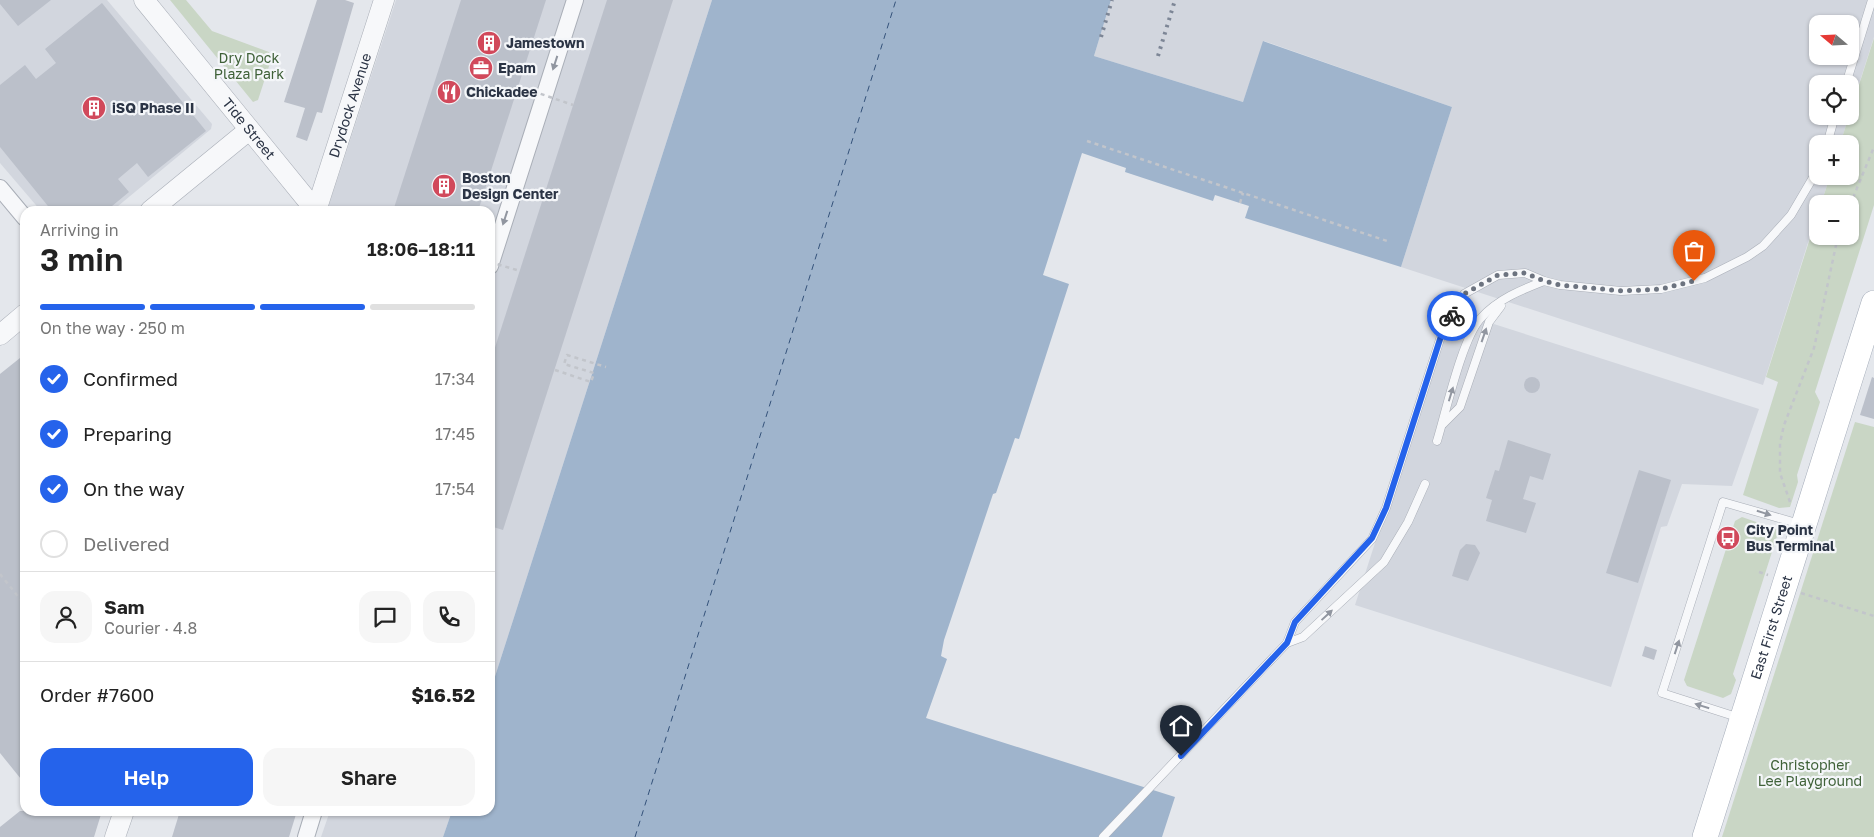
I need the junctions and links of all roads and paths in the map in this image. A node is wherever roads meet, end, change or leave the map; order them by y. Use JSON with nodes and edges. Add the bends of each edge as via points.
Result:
{"nodes":[{"id":1,"x":144,"y":0,"type":"edge"},
{"id":2,"x":384,"y":0,"type":"edge"},
{"id":3,"x":576,"y":0,"type":"edge"},
{"id":4,"x":1872,"y":0,"type":"edge"},
{"id":5,"x":1849,"y":75,"type":"edge"},
{"id":6,"x":518,"y":86,"type":"dead end"},
{"id":7,"x":573,"y":105,"type":"dead end"},
{"id":8,"x":250,"y":130,"type":"junction"},
{"id":9,"x":1087,"y":141,"type":"dead end"},
{"id":10,"x":1874,"y":147,"type":"edge"},
{"id":11,"x":1809,"y":184,"type":"edge"},
{"id":12,"x":0,"y":188,"type":"edge"},
{"id":13,"x":1243,"y":192,"type":"junction"},
{"id":14,"x":1854,"y":195,"type":"edge"},
{"id":15,"x":1240,"y":203,"type":"dead end"},
{"id":16,"x":156,"y":206,"type":"edge"},
{"id":17,"x":312,"y":206,"type":"edge"},
{"id":18,"x":318,"y":206,"type":"edge"},
{"id":19,"x":20,"y":212,"type":"edge"},
{"id":20,"x":1390,"y":242,"type":"dead end"},
{"id":21,"x":1836,"y":245,"type":"edge"},
{"id":22,"x":495,"y":249,"type":"edge"},
{"id":23,"x":495,"y":265,"type":"edge"},
{"id":24,"x":520,"y":271,"type":"dead end"},
{"id":25,"x":1544,"y":281,"type":"junction"},
{"id":26,"x":1508,"y":296,"type":"junction"},
{"id":27,"x":1874,"y":303,"type":"edge"},
{"id":28,"x":20,"y":318,"type":"edge"},
{"id":29,"x":0,"y":335,"type":"edge"},
{"id":30,"x":1866,"y":354,"type":"edge"},
{"id":31,"x":606,"y":367,"type":"dead end"},
{"id":32,"x":555,"y":370,"type":"dead end"},
{"id":33,"x":1442,"y":425,"type":"junction"},
{"id":34,"x":1437,"y":441,"type":"dead end"},
{"id":35,"x":1425,"y":484,"type":"dead end"},
{"id":36,"x":1798,"y":516,"type":"junction"},
{"id":37,"x":1759,"y":572,"type":"dead end"},
{"id":38,"x":0,"y":574,"type":"edge"},
{"id":39,"x":1769,"y":575,"type":"dead end"},
{"id":40,"x":1797,"y":592,"type":"dead end"},
{"id":41,"x":20,"y":599,"type":"edge"},
{"id":42,"x":1874,"y":616,"type":"edge"},
{"id":43,"x":1287,"y":643,"type":"junction"},
{"id":44,"x":1742,"y":718,"type":"junction"},
{"id":45,"x":122,"y":816,"type":"edge"},
{"id":46,"x":312,"y":816,"type":"edge"},
{"id":47,"x":115,"y":837,"type":"edge"},
{"id":48,"x":306,"y":837,"type":"edge"},
{"id":49,"x":1103,"y":837,"type":"edge"},
{"id":50,"x":1705,"y":837,"type":"edge"}],
"edges":[{"from":1,"to":8,"type":"street","name":"Tide Street"},
{"from":2,"to":18,"type":"street","name":"Drydock Avenue"},
{"from":3,"to":22,"type":"street","one_way":true},
{"from":4,"to":5,"type":"lane"},
{"from":6,"to":7,"type":"path","bridge":true},
{"from":8,"to":16,"type":"street"},
{"from":8,"to":17,"type":"street","name":"Tide Street"},
{"from":9,"to":13,"type":"path"},
{"from":10,"to":14,"type":"path"},
{"from":11,"to":25,"type":"lane","via":[[1791,215],[1762,246],[1705,278],[1661,289],[1622,291]]},
{"from":12,"to":19,"type":"street"},
{"from":13,"to":15,"type":"path"},
{"from":13,"to":20,"type":"path"},
{"from":21,"to":36,"type":"path","via":[[1814,348],[1780,442],[1780,473]]},
{"from":23,"to":24,"type":"path","bridge":true},
{"from":25,"to":26,"type":"lane"},
{"from":25,"to":43,"type":"lane","via":[[1525,273],[1498,275],[1464,294],[1442,333],[1386,508],[1372,538],[1295,622]]},
{"from":33,"to":26,"type":"lane","one_way":true,"via":[[1460,407],[1489,322]]},
{"from":33,"to":26,"type":"lane","one_way":true,"via":[[1468,338],[1480,318]]},
{"from":27,"to":30,"type":"main road","name":"East First Street"},
{"from":28,"to":29,"type":"street"},
{"from":30,"to":36,"type":"main road","name":"East First Street"},
{"from":31,"to":32,"type":"path","via":[[567,355],[564,364],[594,373],[591,382]]},
{"from":33,"to":34,"type":"lane"},
{"from":43,"to":35,"type":"lane","one_way":true,"via":[[1303,637],[1384,562],[1408,522]]},
{"from":36,"to":44,"type":"main road","name":"East First Street"},
{"from":44,"to":36,"type":"lane","one_way":true,"via":[[1662,694],[1723,502]]},
{"from":37,"to":39,"type":"path"},
{"from":38,"to":41,"type":"path"},
{"from":40,"to":42,"type":"path"},
{"from":43,"to":49,"type":"lane"},
{"from":44,"to":50,"type":"main road","name":"East First Street"},
{"from":45,"to":47,"type":"street"},
{"from":46,"to":48,"type":"street"}]}
